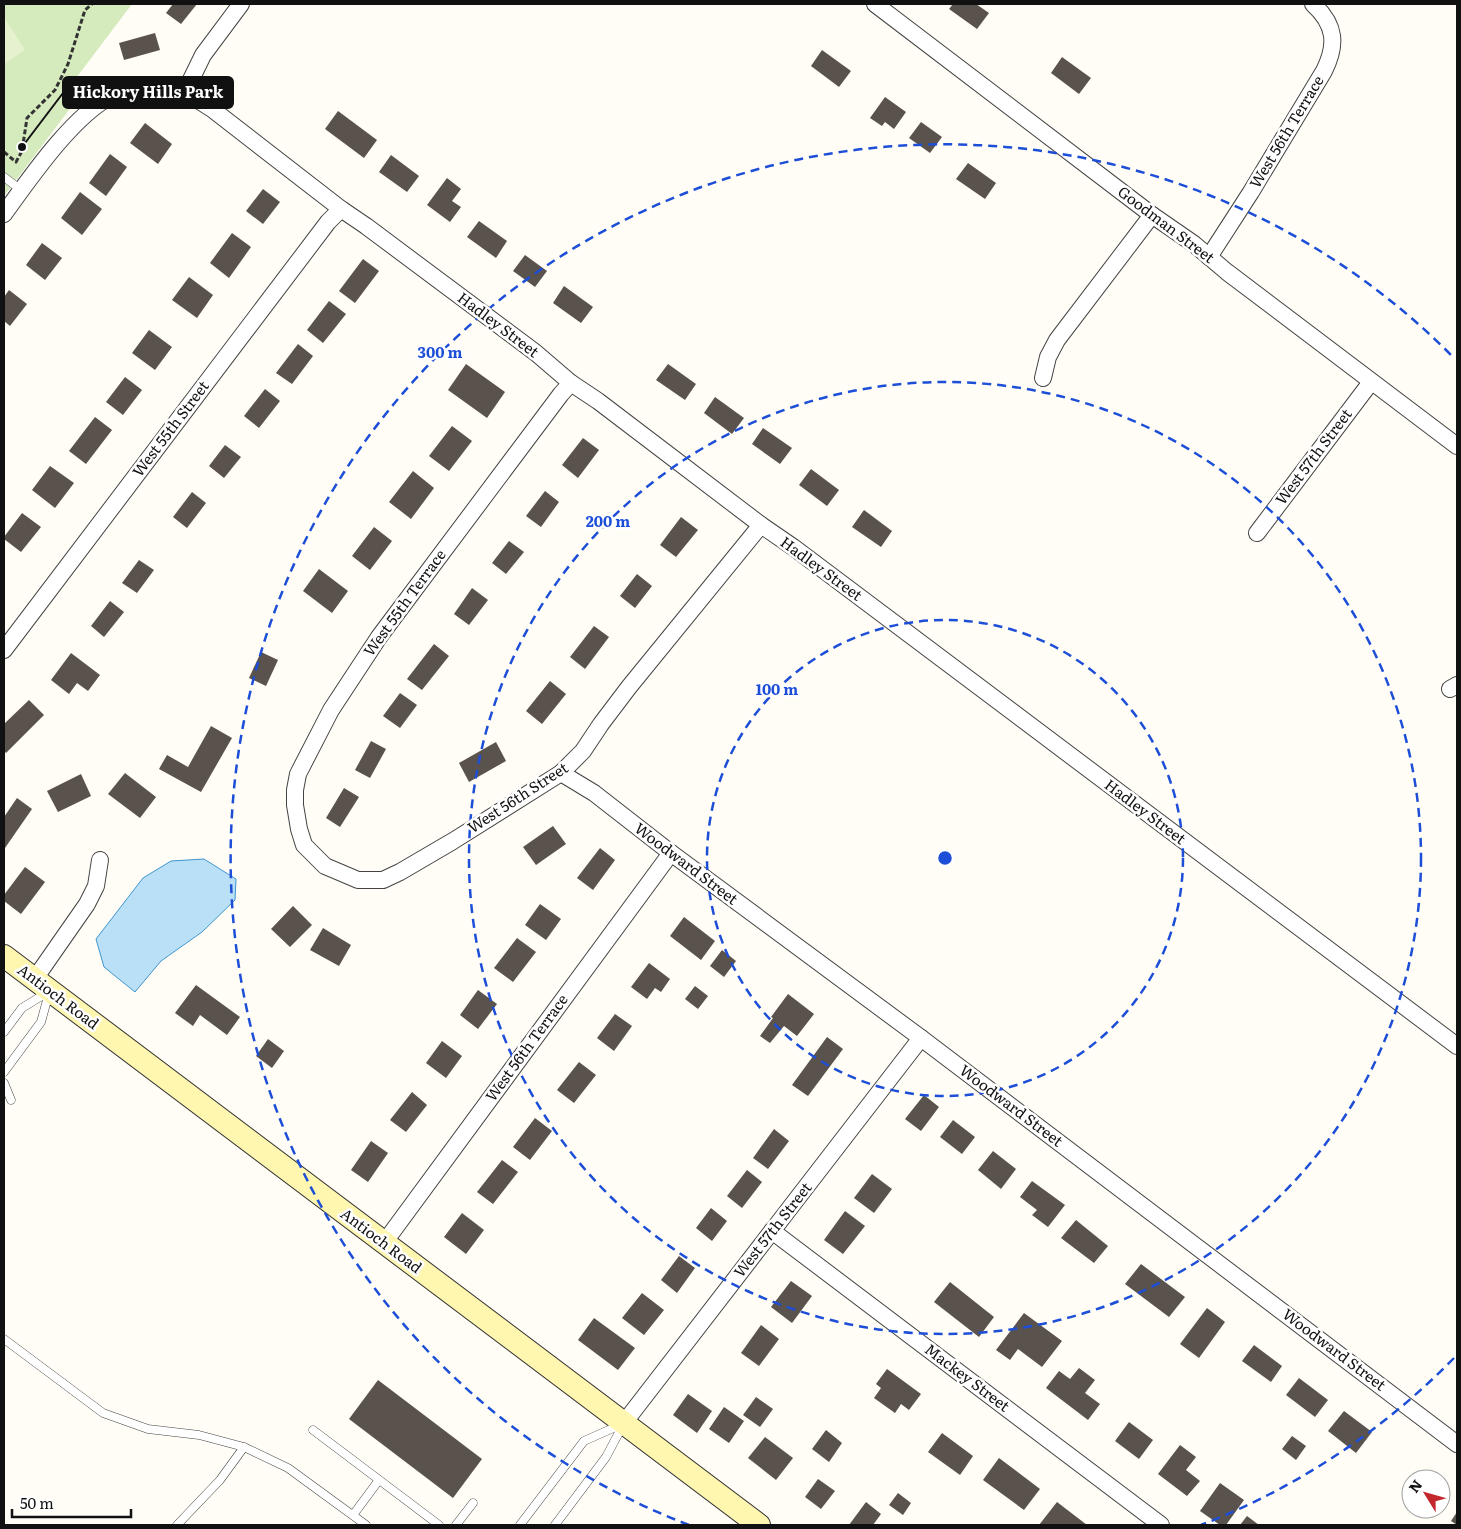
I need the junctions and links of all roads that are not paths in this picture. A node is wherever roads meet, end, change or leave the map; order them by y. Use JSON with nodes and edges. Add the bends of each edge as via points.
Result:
{"nodes":[{"id":1,"x":241,"y":4,"type":"edge"},
{"id":2,"x":875,"y":4,"type":"edge"},
{"id":3,"x":1313,"y":4,"type":"edge"},
{"id":4,"x":185,"y":92,"type":"junction"},
{"id":5,"x":4,"y":177,"type":"edge"},
{"id":6,"x":22,"y":190,"type":"junction"},
{"id":7,"x":341,"y":208,"type":"junction"},
{"id":8,"x":4,"y":214,"type":"edge"},
{"id":9,"x":1152,"y":216,"type":"junction"},
{"id":10,"x":1209,"y":257,"type":"junction"},
{"id":11,"x":1043,"y":378,"type":"dead end"},
{"id":12,"x":1371,"y":382,"type":"junction"},
{"id":13,"x":571,"y":383,"type":"junction"},
{"id":14,"x":1457,"y":446,"type":"edge"},
{"id":15,"x":760,"y":525,"type":"junction"},
{"id":16,"x":1257,"y":533,"type":"dead end"},
{"id":17,"x":4,"y":650,"type":"edge"},
{"id":18,"x":561,"y":773,"type":"junction"},
{"id":19,"x":304,"y":845,"type":"joint"},
{"id":20,"x":670,"y":853,"type":"junction"},
{"id":21,"x":100,"y":860,"type":"dead end"},
{"id":22,"x":4,"y":956,"type":"edge"},
{"id":23,"x":42,"y":986,"type":"junction"},
{"id":24,"x":4,"y":1032,"type":"edge"},
{"id":25,"x":922,"y":1038,"type":"junction"},
{"id":26,"x":1457,"y":1046,"type":"edge"},
{"id":27,"x":4,"y":1072,"type":"edge"},
{"id":28,"x":4,"y":1083,"type":"edge"},
{"id":29,"x":12,"y":1100,"type":"dead end"},
{"id":30,"x":772,"y":1231,"type":"junction"},
{"id":31,"x":384,"y":1243,"type":"junction"},
{"id":32,"x":4,"y":1338,"type":"edge"},
{"id":33,"x":624,"y":1423,"type":"junction"},
{"id":34,"x":313,"y":1430,"type":"dead end"},
{"id":35,"x":1457,"y":1444,"type":"edge"},
{"id":36,"x":244,"y":1447,"type":"junction"},
{"id":37,"x":379,"y":1480,"type":"junction"},
{"id":38,"x":473,"y":1503,"type":"dead end"},
{"id":39,"x":353,"y":1516,"type":"junction"},
{"id":40,"x":177,"y":1525,"type":"edge"},
{"id":41,"x":366,"y":1525,"type":"edge"},
{"id":42,"x":439,"y":1525,"type":"edge"},
{"id":43,"x":456,"y":1525,"type":"edge"},
{"id":44,"x":520,"y":1525,"type":"edge"},
{"id":45,"x":555,"y":1525,"type":"edge"},
{"id":46,"x":759,"y":1525,"type":"edge"},
{"id":47,"x":1161,"y":1525,"type":"edge"}],
"edges":[{"from":1,"to":4,"type":"street","via":[[202,55]]},
{"from":2,"to":9,"type":"street","name":"Goodman Street"},
{"from":3,"to":10,"type":"street","name":"West 56th Terrace","via":[[1323,13],[1333,39],[1332,55]]},
{"from":4,"to":6,"type":"street","via":[[144,88],[114,95],[94,107],[68,132]]},
{"from":4,"to":7,"type":"street","name":"Hadley Street"},
{"from":5,"to":6,"type":"lane"},
{"from":6,"to":8,"type":"street"},
{"from":7,"to":13,"type":"street","name":"Hadley Street"},
{"from":7,"to":17,"type":"street","name":"West 55th Street"},
{"from":9,"to":10,"type":"street","name":"Goodman Street"},
{"from":9,"to":11,"type":"street","via":[[1057,340],[1048,356]]},
{"from":10,"to":12,"type":"street","name":"Goodman Street"},
{"from":12,"to":14,"type":"street","name":"Goodman Street"},
{"from":12,"to":16,"type":"street","name":"West 57th Street"},
{"from":13,"to":15,"type":"street","name":"Hadley Street"},
{"from":13,"to":19,"type":"street","name":"West 55th Terrace","via":[[379,637],[331,710],[298,774],[295,805]]},
{"from":15,"to":18,"type":"street","name":"West 56th Street","via":[[629,687],[583,751]]},
{"from":15,"to":26,"type":"street","name":"Hadley Street"},
{"from":18,"to":19,"type":"street","name":"West 56th Street","via":[[453,841],[383,880],[358,880],[342,874],[325,866]]},
{"from":18,"to":20,"type":"street","name":"Woodward Street","via":[[594,793]]},
{"from":20,"to":25,"type":"street","name":"Woodward Street"},
{"from":20,"to":31,"type":"street","name":"West 56th Terrace"},
{"from":21,"to":23,"type":"street","via":[[96,886]]},
{"from":22,"to":23,"type":"main road","name":"Antioch Road"},
{"from":23,"to":24,"type":"lane"},
{"from":23,"to":27,"type":"lane","via":[[41,1022]]},
{"from":23,"to":31,"type":"main road","name":"Antioch Road"},
{"from":25,"to":30,"type":"street","name":"West 57th Street"},
{"from":25,"to":35,"type":"street","name":"Woodward Street"},
{"from":28,"to":29,"type":"lane"},
{"from":30,"to":33,"type":"street","name":"West 57th Street"},
{"from":30,"to":47,"type":"street","name":"Mackey Street"},
{"from":31,"to":33,"type":"main road","name":"Antioch Road"},
{"from":32,"to":36,"type":"lane","via":[[103,1413],[148,1429],[199,1435]]},
{"from":33,"to":44,"type":"lane","via":[[584,1441]]},
{"from":33,"to":45,"type":"lane","via":[[606,1457]]},
{"from":33,"to":46,"type":"main road","name":"Antioch Road"},
{"from":34,"to":37,"type":"lane"},
{"from":36,"to":39,"type":"lane","via":[[288,1468]]},
{"from":36,"to":40,"type":"lane","via":[[220,1480]]},
{"from":37,"to":39,"type":"lane"},
{"from":37,"to":42,"type":"lane"},
{"from":38,"to":43,"type":"lane"},
{"from":39,"to":41,"type":"lane"}]}
